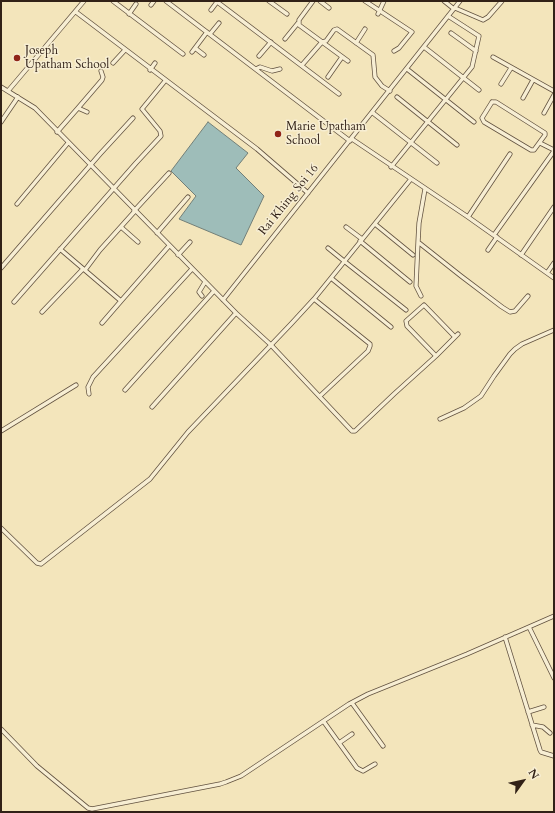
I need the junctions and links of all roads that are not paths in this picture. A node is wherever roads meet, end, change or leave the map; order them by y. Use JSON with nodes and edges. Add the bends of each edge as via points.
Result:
{"nodes":[{"id":1,"x":84,"y":1,"type":"edge"},
{"id":2,"x":112,"y":1,"type":"edge"},
{"id":3,"x":166,"y":1,"type":"edge"},
{"id":4,"x":269,"y":1,"type":"edge"},
{"id":5,"x":313,"y":1,"type":"edge"},
{"id":6,"x":320,"y":1,"type":"edge"},
{"id":7,"x":365,"y":1,"type":"edge"},
{"id":8,"x":384,"y":1,"type":"edge"},
{"id":9,"x":444,"y":1,"type":"edge"},
{"id":10,"x":460,"y":1,"type":"edge"},
{"id":11,"x":502,"y":1,"type":"edge"},
{"id":12,"x":218,"y":2,"type":"edge"},
{"id":13,"x":136,"y":4,"type":"dead end"},
{"id":14,"x":329,"y":8,"type":"dead end"},
{"id":15,"x":455,"y":8,"type":"junction"},
{"id":16,"x":211,"y":10,"type":"dead end"},
{"id":17,"x":76,"y":12,"type":"junction"},
{"id":18,"x":378,"y":12,"type":"junction"},
{"id":19,"x":129,"y":14,"type":"junction"},
{"id":20,"x":287,"y":14,"type":"dead end"},
{"id":21,"x":448,"y":16,"type":"junction"},
{"id":22,"x":298,"y":22,"type":"junction"},
{"id":23,"x":219,"y":23,"type":"dead end"},
{"id":24,"x":364,"y":29,"type":"dead end"},
{"id":25,"x":208,"y":33,"type":"junction"},
{"id":26,"x":451,"y":34,"type":"dead end"},
{"id":27,"x":286,"y":39,"type":"dead end"},
{"id":28,"x":271,"y":42,"type":"junction"},
{"id":29,"x":322,"y":42,"type":"junction"},
{"id":30,"x":356,"y":43,"type":"junction"},
{"id":31,"x":424,"y":47,"type":"junction"},
{"id":32,"x":195,"y":48,"type":"junction"},
{"id":33,"x":124,"y":50,"type":"junction"},
{"id":34,"x":394,"y":51,"type":"dead end"},
{"id":35,"x":476,"y":51,"type":"junction"},
{"id":36,"x":192,"y":52,"type":"dead end"},
{"id":37,"x":183,"y":54,"type":"dead end"},
{"id":38,"x":204,"y":55,"type":"dead end"},
{"id":39,"x":259,"y":56,"type":"dead end"},
{"id":40,"x":342,"y":57,"type":"junction"},
{"id":41,"x":493,"y":57,"type":"dead end"},
{"id":42,"x":144,"y":58,"type":"dead end"},
{"id":43,"x":348,"y":61,"type":"dead end"},
{"id":44,"x":141,"y":62,"type":"junction"},
{"id":45,"x":113,"y":63,"type":"dead end"},
{"id":46,"x":155,"y":63,"type":"dead end"},
{"id":47,"x":302,"y":65,"type":"junction"},
{"id":48,"x":511,"y":68,"type":"junction"},
{"id":49,"x":256,"y":69,"type":"junction"},
{"id":50,"x":280,"y":69,"type":"dead end"},
{"id":51,"x":407,"y":69,"type":"junction"},
{"id":52,"x":150,"y":70,"type":"junction"},
{"id":53,"x":101,"y":71,"type":"dead end"},
{"id":54,"x":328,"y":77,"type":"dead end"},
{"id":55,"x":463,"y":78,"type":"junction"},
{"id":56,"x":533,"y":80,"type":"junction"},
{"id":57,"x":165,"y":81,"type":"junction"},
{"id":58,"x":501,"y":84,"type":"dead end"},
{"id":59,"x":1,"y":87,"type":"edge"},
{"id":60,"x":479,"y":90,"type":"dead end"},
{"id":61,"x":8,"y":91,"type":"junction"},
{"id":62,"x":390,"y":91,"type":"junction"},
{"id":63,"x":554,"y":91,"type":"edge"},
{"id":64,"x":339,"y":94,"type":"dead end"},
{"id":65,"x":554,"y":95,"type":"edge"},
{"id":66,"x":18,"y":97,"type":"junction"},
{"id":67,"x":397,"y":97,"type":"dead end"},
{"id":68,"x":523,"y":98,"type":"dead end"},
{"id":69,"x":446,"y":99,"type":"junction"},
{"id":70,"x":78,"y":108,"type":"junction"},
{"id":71,"x":87,"y":112,"type":"dead end"},
{"id":72,"x":372,"y":113,"type":"junction"},
{"id":73,"x":544,"y":113,"type":"dead end"},
{"id":74,"x":133,"y":118,"type":"dead end"},
{"id":75,"x":428,"y":121,"type":"junction"},
{"id":76,"x":1,"y":122,"type":"edge"},
{"id":77,"x":474,"y":122,"type":"dead end"},
{"id":78,"x":57,"y":132,"type":"junction"},
{"id":79,"x":351,"y":140,"type":"junction"},
{"id":80,"x":68,"y":143,"type":"junction"},
{"id":81,"x":540,"y":143,"type":"junction"},
{"id":82,"x":411,"y":144,"type":"junction"},
{"id":83,"x":457,"y":145,"type":"dead end"},
{"id":84,"x":554,"y":150,"type":"edge"},
{"id":85,"x":510,"y":154,"type":"dead end"},
{"id":86,"x":437,"y":164,"type":"dead end"},
{"id":87,"x":91,"y":166,"type":"junction"},
{"id":88,"x":392,"y":167,"type":"junction"},
{"id":89,"x":169,"y":173,"type":"dead end"},
{"id":90,"x":411,"y":179,"type":"junction"},
{"id":91,"x":425,"y":188,"type":"junction"},
{"id":92,"x":113,"y":189,"type":"junction"},
{"id":93,"x":308,"y":193,"type":"junction"},
{"id":94,"x":188,"y":197,"type":"dead end"},
{"id":95,"x":17,"y":204,"type":"dead end"},
{"id":96,"x":554,"y":207,"type":"edge"},
{"id":97,"x":135,"y":211,"type":"junction"},
{"id":98,"x":468,"y":217,"type":"junction"},
{"id":99,"x":375,"y":224,"type":"junction"},
{"id":100,"x":121,"y":227,"type":"junction"},
{"id":101,"x":346,"y":227,"type":"dead end"},
{"id":102,"x":157,"y":233,"type":"junction"},
{"id":103,"x":495,"y":236,"type":"junction"},
{"id":104,"x":361,"y":240,"type":"junction"},
{"id":105,"x":138,"y":242,"type":"dead end"},
{"id":106,"x":190,"y":242,"type":"dead end"},
{"id":107,"x":418,"y":242,"type":"junction"},
{"id":108,"x":169,"y":246,"type":"junction"},
{"id":109,"x":328,"y":248,"type":"dead end"},
{"id":110,"x":60,"y":249,"type":"junction"},
{"id":111,"x":488,"y":250,"type":"dead end"},
{"id":112,"x":178,"y":255,"type":"junction"},
{"id":113,"x":412,"y":255,"type":"dead end"},
{"id":114,"x":521,"y":255,"type":"junction"},
{"id":115,"x":344,"y":261,"type":"junction"},
{"id":116,"x":554,"y":264,"type":"edge"},
{"id":117,"x":1,"y":268,"type":"edge"},
{"id":118,"x":84,"y":269,"type":"junction"},
{"id":119,"x":192,"y":269,"type":"junction"},
{"id":120,"x":547,"y":273,"type":"junction"},
{"id":121,"x":330,"y":278,"type":"junction"},
{"id":122,"x":554,"y":278,"type":"edge"},
{"id":123,"x":206,"y":282,"type":"junction"},
{"id":124,"x":410,"y":282,"type":"dead end"},
{"id":125,"x":214,"y":291,"type":"junction"},
{"id":126,"x":202,"y":296,"type":"dead end"},
{"id":127,"x":421,"y":296,"type":"dead end"},
{"id":128,"x":528,"y":296,"type":"dead end"},
{"id":129,"x":314,"y":299,"type":"junction"},
{"id":130,"x":121,"y":300,"type":"junction"},
{"id":131,"x":223,"y":300,"type":"junction"},
{"id":132,"x":14,"y":302,"type":"dead end"},
{"id":133,"x":406,"y":310,"type":"dead end"},
{"id":134,"x":42,"y":312,"type":"dead end"},
{"id":135,"x":236,"y":313,"type":"junction"},
{"id":136,"x":102,"y":323,"type":"dead end"},
{"id":137,"x":391,"y":327,"type":"dead end"},
{"id":138,"x":554,"y":330,"type":"edge"},
{"id":139,"x":271,"y":345,"type":"junction"},
{"id":140,"x":436,"y":356,"type":"junction"},
{"id":141,"x":76,"y":386,"type":"dead end"},
{"id":142,"x":125,"y":390,"type":"dead end"},
{"id":143,"x":89,"y":394,"type":"dead end"},
{"id":144,"x":320,"y":396,"type":"junction"},
{"id":145,"x":152,"y":407,"type":"dead end"},
{"id":146,"x":440,"y":419,"type":"dead end"},
{"id":147,"x":1,"y":431,"type":"edge"},
{"id":148,"x":1,"y":528,"type":"edge"},
{"id":149,"x":554,"y":616,"type":"edge"},
{"id":150,"x":529,"y":627,"type":"junction"},
{"id":151,"x":505,"y":637,"type":"junction"},
{"id":152,"x":554,"y":665,"type":"edge"},
{"id":153,"x":548,"y":667,"type":"junction"},
{"id":154,"x":554,"y":678,"type":"edge"},
{"id":155,"x":352,"y":703,"type":"junction"},
{"id":156,"x":544,"y":707,"type":"dead end"},
{"id":157,"x":528,"y":712,"type":"junction"},
{"id":158,"x":324,"y":722,"type":"junction"},
{"id":159,"x":532,"y":725,"type":"junction"},
{"id":160,"x":1,"y":729,"type":"edge"},
{"id":161,"x":550,"y":733,"type":"dead end"},
{"id":162,"x":352,"y":734,"type":"dead end"},
{"id":163,"x":339,"y":743,"type":"junction"},
{"id":164,"x":383,"y":746,"type":"dead end"},
{"id":165,"x":554,"y":756,"type":"edge"},
{"id":166,"x":375,"y":764,"type":"dead end"}],
"edges":[{"from":1,"to":17,"type":"street"},
{"from":2,"to":19,"type":"street"},
{"from":3,"to":25,"type":"street"},
{"from":4,"to":20,"type":"street"},
{"from":5,"to":22,"type":"street"},
{"from":6,"to":14,"type":"street"},
{"from":7,"to":18,"type":"street"},
{"from":8,"to":18,"type":"street"},
{"from":9,"to":15,"type":"street"},
{"from":10,"to":15,"type":"street","name":"Rai Khing Soi 16"},
{"from":11,"to":15,"type":"street","via":[[483,20]]},
{"from":12,"to":16,"type":"street"},
{"from":12,"to":28,"type":"street"},
{"from":13,"to":19,"type":"street"},
{"from":15,"to":21,"type":"street","name":"Rai Khing Soi 16"},
{"from":17,"to":33,"type":"street"},
{"from":17,"to":61,"type":"street"},
{"from":18,"to":34,"type":"street","via":[[412,32]]},
{"from":19,"to":37,"type":"street"},
{"from":21,"to":31,"type":"street","name":"Rai Khing Soi 16"},
{"from":21,"to":35,"type":"street","via":[[478,34]]},
{"from":22,"to":27,"type":"street"},
{"from":22,"to":29,"type":"street"},
{"from":23,"to":25,"type":"street"},
{"from":24,"to":30,"type":"street"},
{"from":25,"to":32,"type":"street"},
{"from":25,"to":49,"type":"street"},
{"from":26,"to":35,"type":"street"},
{"from":28,"to":39,"type":"street"},
{"from":28,"to":47,"type":"street"},
{"from":29,"to":30,"type":"street","via":[[326,42],[335,29]]},
{"from":29,"to":40,"type":"street"},
{"from":29,"to":47,"type":"street"},
{"from":30,"to":62,"type":"street","via":[[374,56],[374,76]]},
{"from":31,"to":51,"type":"street","name":"Rai Khing Soi 16"},
{"from":31,"to":55,"type":"street"},
{"from":32,"to":36,"type":"street"},
{"from":32,"to":38,"type":"street"},
{"from":33,"to":44,"type":"street"},
{"from":33,"to":45,"type":"street"},
{"from":35,"to":55,"type":"street","via":[[472,67]]},
{"from":40,"to":43,"type":"street"},
{"from":40,"to":54,"type":"street"},
{"from":41,"to":48,"type":"street"},
{"from":42,"to":44,"type":"street"},
{"from":44,"to":52,"type":"street"},
{"from":46,"to":52,"type":"street"},
{"from":47,"to":64,"type":"street"},
{"from":48,"to":56,"type":"street"},
{"from":48,"to":58,"type":"street"},
{"from":49,"to":50,"type":"street","via":[[260,66],[272,71]]},
{"from":49,"to":79,"type":"street"},
{"from":51,"to":62,"type":"street","name":"Rai Khing Soi 16"},
{"from":51,"to":69,"type":"street"},
{"from":52,"to":57,"type":"street"},
{"from":53,"to":70,"type":"street","via":[[104,77]]},
{"from":55,"to":60,"type":"street"},
{"from":55,"to":69,"type":"street"},
{"from":56,"to":63,"type":"street"},
{"from":56,"to":68,"type":"street"},
{"from":57,"to":92,"type":"street","via":[[142,109],[160,131],[161,136]]},
{"from":57,"to":93,"type":"street","via":[[257,150]]},
{"from":59,"to":61,"type":"street"},
{"from":61,"to":66,"type":"street"},
{"from":62,"to":72,"type":"street","name":"Rai Khing Soi 16"},
{"from":65,"to":73,"type":"street"},
{"from":66,"to":76,"type":"street"},
{"from":66,"to":78,"type":"street","via":[[35,108]]},
{"from":67,"to":75,"type":"street"},
{"from":69,"to":75,"type":"street"},
{"from":69,"to":77,"type":"street"},
{"from":70,"to":71,"type":"street"},
{"from":70,"to":78,"type":"street"},
{"from":72,"to":79,"type":"street","name":"Rai Khing Soi 16"},
{"from":72,"to":82,"type":"street"},
{"from":74,"to":87,"type":"street"},
{"from":75,"to":82,"type":"street"},
{"from":75,"to":83,"type":"street"},
{"from":78,"to":80,"type":"street"},
{"from":79,"to":88,"type":"street"},
{"from":79,"to":93,"type":"street","name":"Rai Khing Soi 16"},
{"from":80,"to":87,"type":"street"},
{"from":80,"to":95,"type":"street"},
{"from":81,"to":81,"type":"street","via":[[545,135],[543,131],[496,102],[492,102],[482,118],[484,122],[531,150]]},
{"from":81,"to":84,"type":"street"},
{"from":82,"to":86,"type":"street"},
{"from":82,"to":88,"type":"street"},
{"from":84,"to":103,"type":"street"},
{"from":85,"to":98,"type":"street"},
{"from":87,"to":92,"type":"street"},
{"from":87,"to":117,"type":"street"},
{"from":88,"to":90,"type":"street"},
{"from":89,"to":97,"type":"street"},
{"from":90,"to":91,"type":"street"},
{"from":90,"to":99,"type":"street"},
{"from":91,"to":98,"type":"street"},
{"from":91,"to":107,"type":"street"},
{"from":92,"to":97,"type":"street"},
{"from":92,"to":110,"type":"street"},
{"from":93,"to":131,"type":"street","name":"Rai Khing Soi 16"},
{"from":94,"to":102,"type":"street"},
{"from":96,"to":114,"type":"street"},
{"from":97,"to":100,"type":"street"},
{"from":97,"to":102,"type":"street"},
{"from":98,"to":103,"type":"street"},
{"from":99,"to":104,"type":"street"},
{"from":99,"to":113,"type":"street"},
{"from":100,"to":105,"type":"street"},
{"from":100,"to":118,"type":"street"},
{"from":101,"to":104,"type":"street"},
{"from":102,"to":108,"type":"street"},
{"from":103,"to":111,"type":"street"},
{"from":103,"to":114,"type":"street"},
{"from":104,"to":115,"type":"street"},
{"from":104,"to":124,"type":"street"},
{"from":106,"to":112,"type":"street"},
{"from":107,"to":127,"type":"street","via":[[416,286]]},
{"from":107,"to":128,"type":"street","via":[[510,312],[515,311]]},
{"from":108,"to":112,"type":"street"},
{"from":108,"to":130,"type":"street"},
{"from":109,"to":115,"type":"street"},
{"from":110,"to":118,"type":"street"},
{"from":110,"to":132,"type":"street"},
{"from":112,"to":119,"type":"street"},
{"from":114,"to":120,"type":"street"},
{"from":115,"to":121,"type":"street"},
{"from":115,"to":133,"type":"street"},
{"from":116,"to":120,"type":"street"},
{"from":118,"to":130,"type":"street"},
{"from":118,"to":134,"type":"street"},
{"from":119,"to":123,"type":"street"},
{"from":119,"to":143,"type":"street","via":[[93,377],[88,387]]},
{"from":120,"to":122,"type":"street"},
{"from":121,"to":129,"type":"street"},
{"from":121,"to":137,"type":"street"},
{"from":123,"to":125,"type":"street"},
{"from":123,"to":126,"type":"street","via":[[199,292]]},
{"from":125,"to":131,"type":"street"},
{"from":125,"to":142,"type":"street"},
{"from":129,"to":139,"type":"street"},
{"from":129,"to":144,"type":"street","via":[[370,344],[363,356]]},
{"from":130,"to":136,"type":"street"},
{"from":131,"to":135,"type":"street"},
{"from":135,"to":139,"type":"street"},
{"from":135,"to":145,"type":"street"},
{"from":138,"to":146,"type":"street","via":[[515,349],[481,396],[464,408]]},
{"from":139,"to":144,"type":"street"},
{"from":139,"to":148,"type":"street","via":[[188,432],[150,479],[41,564]]},
{"from":140,"to":140,"type":"street","via":[[457,335],[424,306],[406,321],[407,326]]},
{"from":140,"to":144,"type":"street","via":[[355,431],[352,431]]},
{"from":141,"to":147,"type":"street"},
{"from":149,"to":150,"type":"street"},
{"from":150,"to":151,"type":"street"},
{"from":150,"to":153,"type":"street"},
{"from":151,"to":155,"type":"street","via":[[376,690]]},
{"from":151,"to":157,"type":"street"},
{"from":152,"to":153,"type":"street"},
{"from":153,"to":154,"type":"street"},
{"from":155,"to":158,"type":"street"},
{"from":155,"to":164,"type":"street"},
{"from":156,"to":157,"type":"street"},
{"from":157,"to":159,"type":"street"},
{"from":158,"to":160,"type":"street","via":[[241,776],[226,782],[92,809],[83,805],[37,766]]},
{"from":158,"to":163,"type":"street"},
{"from":159,"to":161,"type":"street","via":[[543,727]]},
{"from":159,"to":165,"type":"street","via":[[541,752]]},
{"from":162,"to":163,"type":"street"},
{"from":163,"to":166,"type":"street","via":[[360,770],[363,771]]}]}
